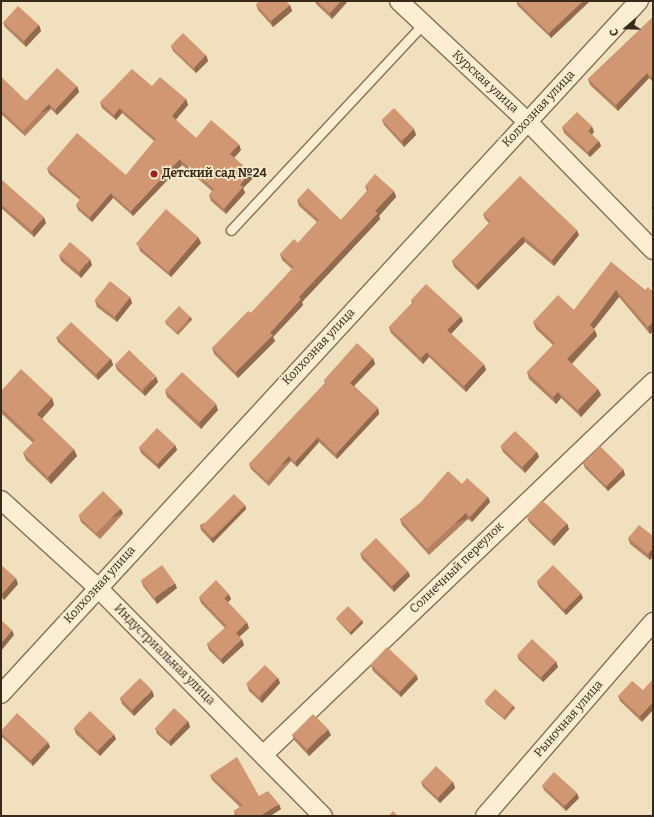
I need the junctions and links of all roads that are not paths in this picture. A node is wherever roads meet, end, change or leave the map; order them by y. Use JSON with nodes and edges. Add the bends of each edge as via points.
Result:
{"nodes":[{"id":1,"x":399,"y":1,"type":"edge"},
{"id":2,"x":640,"y":1,"type":"edge"},
{"id":3,"x":423,"y":24,"type":"junction"},
{"id":4,"x":528,"y":122,"type":"junction"},
{"id":5,"x":231,"y":230,"type":"dead end"},
{"id":6,"x":653,"y":250,"type":"edge"},
{"id":7,"x":653,"y":382,"type":"edge"},
{"id":8,"x":1,"y":500,"type":"edge"},
{"id":9,"x":97,"y":587,"type":"junction"},
{"id":10,"x":653,"y":622,"type":"edge"},
{"id":11,"x":1,"y":694,"type":"edge"},
{"id":12,"x":263,"y":755,"type":"junction"},
{"id":13,"x":323,"y":816,"type":"edge"},
{"id":14,"x":485,"y":816,"type":"edge"}],
"edges":[{"from":1,"to":3,"type":"street","name":"Курская улица"},
{"from":2,"to":4,"type":"street","name":"Колхозная улица"},
{"from":3,"to":4,"type":"street","name":"Курская улица"},
{"from":3,"to":5,"type":"lane"},
{"from":4,"to":6,"type":"street","name":"Курская улица"},
{"from":4,"to":9,"type":"street","name":"Колхозная улица"},
{"from":7,"to":12,"type":"street","name":"Солнечный переулок"},
{"from":8,"to":9,"type":"street","name":"Индустриальная улица"},
{"from":9,"to":11,"type":"street","name":"Колхозная улица"},
{"from":9,"to":12,"type":"street","name":"Индустриальная улица"},
{"from":10,"to":14,"type":"street","name":"Рыночная улица"},
{"from":12,"to":13,"type":"street","name":"Индустриальная улица"}]}
